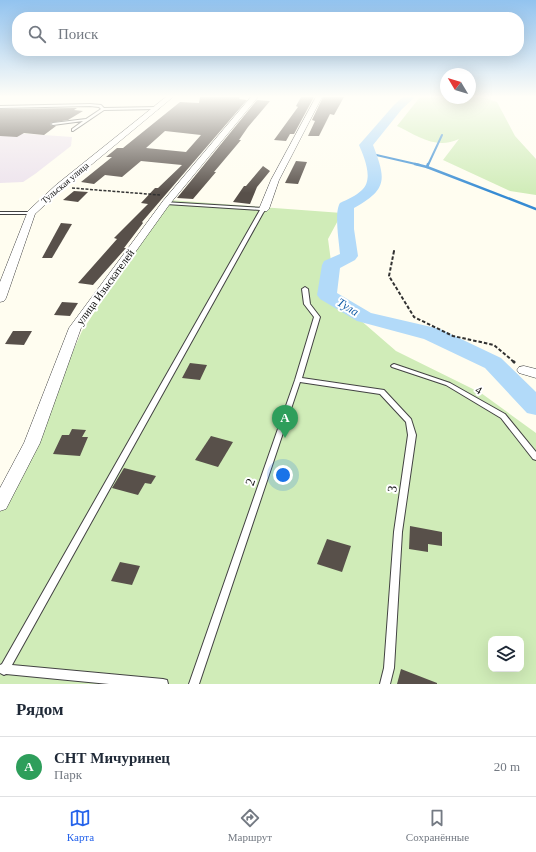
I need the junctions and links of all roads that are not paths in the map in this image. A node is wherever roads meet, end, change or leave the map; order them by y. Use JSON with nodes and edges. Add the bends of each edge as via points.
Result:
{"nodes":[{"id":1,"x":131,"y":129,"type":"edge"},
{"id":2,"x":228,"y":129,"type":"edge"},
{"id":3,"x":302,"y":129,"type":"edge"},
{"id":4,"x":168,"y":201,"type":"junction"},
{"id":5,"x":264,"y":209,"type":"junction"},
{"id":6,"x":0,"y":213,"type":"edge"},
{"id":7,"x":31,"y":213,"type":"junction"},
{"id":8,"x":305,"y":289,"type":"dead end"},
{"id":9,"x":0,"y":298,"type":"edge"},
{"id":10,"x":394,"y":366,"type":"dead end"},
{"id":11,"x":298,"y":380,"type":"junction"},
{"id":12,"x":536,"y":457,"type":"edge"},
{"id":13,"x":0,"y":504,"type":"edge"},
{"id":14,"x":2,"y":670,"type":"edge"},
{"id":15,"x":113,"y":682,"type":"edge"},
{"id":16,"x":163,"y":684,"type":"edge"},
{"id":17,"x":194,"y":684,"type":"edge"},
{"id":18,"x":385,"y":684,"type":"edge"}],
"edges":[{"from":1,"to":7,"type":"street","name":"Тульская улица","via":[[58,187]]},
{"from":2,"to":4,"type":"street","name":"улица Изыскателей"},
{"from":3,"to":5,"type":"street","via":[[275,180]]},
{"from":4,"to":5,"type":"lane"},
{"from":4,"to":13,"type":"street","name":"улица Изыскателей","via":[[75,328],[32,443]]},
{"from":5,"to":14,"type":"lane"},
{"from":6,"to":7,"type":"lane"},
{"from":7,"to":9,"type":"street","name":"Тульская улица"},
{"from":8,"to":11,"type":"lane","name":"2","via":[[307,304],[317,317]]},
{"from":10,"to":12,"type":"lane","name":"4","via":[[448,384],[503,416]]},
{"from":11,"to":17,"type":"lane","name":"2"},
{"from":11,"to":18,"type":"lane","name":"3","via":[[382,392],[409,421],[412,435],[398,532],[389,668]]},
{"from":14,"to":15,"type":"lane"},
{"from":15,"to":16,"type":"lane"}]}
